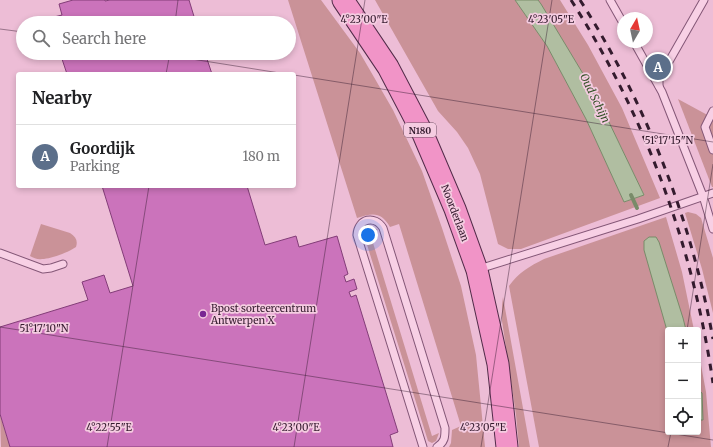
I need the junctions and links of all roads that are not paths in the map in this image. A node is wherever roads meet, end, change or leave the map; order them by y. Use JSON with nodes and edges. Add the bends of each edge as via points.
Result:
{"nodes":[{"id":1,"x":343,"y":0,"type":"edge"},
{"id":2,"x":610,"y":0,"type":"edge"},
{"id":3,"x":704,"y":0,"type":"edge"},
{"id":4,"x":617,"y":12,"type":"edge"},
{"id":5,"x":637,"y":48,"type":"edge"},
{"id":6,"x":659,"y":86,"type":"junction"},
{"id":7,"x":713,"y":111,"type":"edge"},
{"id":8,"x":713,"y":150,"type":"edge"},
{"id":9,"x":713,"y":193,"type":"edge"},
{"id":10,"x":703,"y":196,"type":"junction"},
{"id":11,"x":713,"y":229,"type":"edge"},
{"id":12,"x":0,"y":253,"type":"edge"},
{"id":13,"x":63,"y":264,"type":"dead end"},
{"id":14,"x":477,"y":270,"type":"junction"},
{"id":15,"x":423,"y":447,"type":"edge"},
{"id":16,"x":437,"y":447,"type":"edge"},
{"id":17,"x":507,"y":447,"type":"edge"}],
"edges":[{"from":1,"to":14,"type":"main road","name":"Noorderlaan","number":"N180","via":[[388,67],[423,134],[455,209]]},
{"from":2,"to":4,"type":"lane"},
{"from":3,"to":6,"type":"lane","via":[[659,79]]},
{"from":5,"to":6,"type":"lane"},
{"from":6,"to":10,"type":"lane"},
{"from":7,"to":8,"type":"lane","via":[[704,127]]},
{"from":9,"to":10,"type":"lane"},
{"from":10,"to":11,"type":"lane"},
{"from":10,"to":14,"type":"lane"},
{"from":12,"to":13,"type":"lane","via":[[43,269]]},
{"from":14,"to":17,"type":"main road","name":"Noorderlaan","number":"N180","via":[[498,364]]},
{"from":15,"to":16,"type":"lane","via":[[357,235],[358,228],[367,220],[380,223],[383,228],[445,428],[443,444]]}]}
